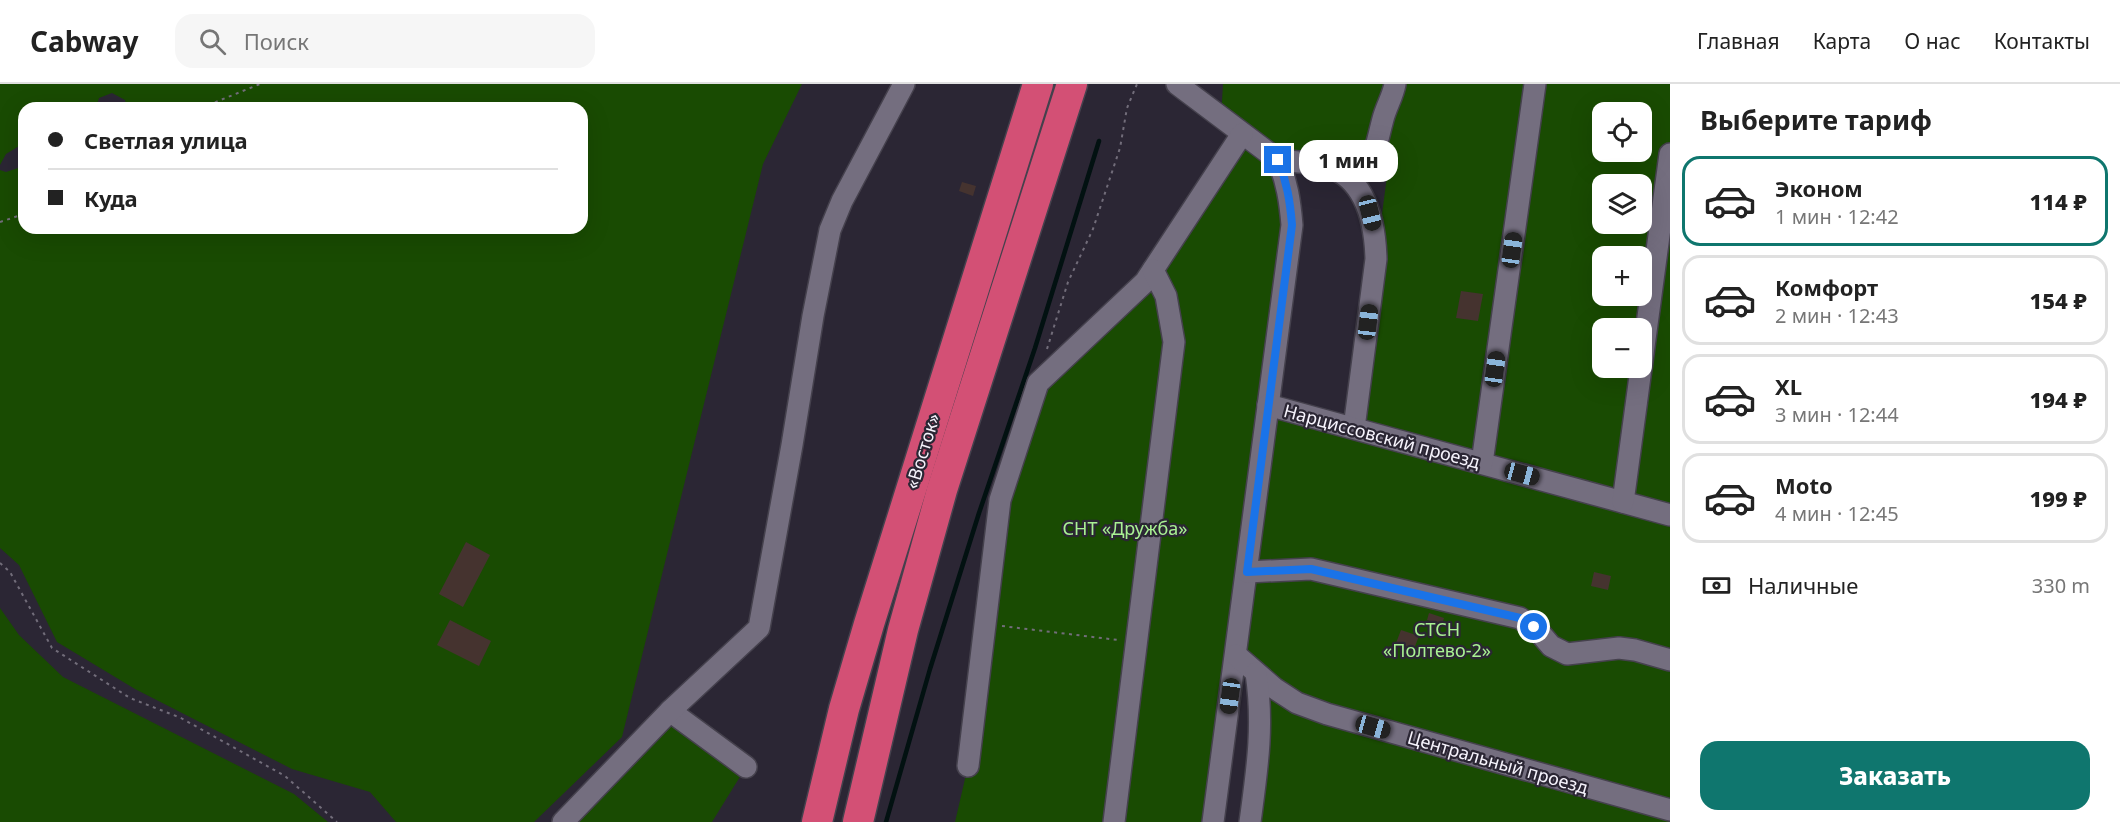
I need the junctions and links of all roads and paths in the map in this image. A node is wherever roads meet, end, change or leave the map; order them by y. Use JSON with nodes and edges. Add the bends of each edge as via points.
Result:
{"nodes":[{"id":1,"x":260,"y":84,"type":"edge"},
{"id":2,"x":904,"y":84,"type":"edge"},
{"id":3,"x":1038,"y":84,"type":"edge"},
{"id":4,"x":1072,"y":84,"type":"edge"},
{"id":5,"x":1137,"y":84,"type":"edge"},
{"id":6,"x":1177,"y":84,"type":"edge"},
{"id":7,"x":1395,"y":84,"type":"edge"},
{"id":8,"x":1535,"y":84,"type":"edge"},
{"id":9,"x":216,"y":102,"type":"edge"},
{"id":10,"x":1242,"y":134,"type":"junction"},
{"id":11,"x":1670,"y":154,"type":"edge"},
{"id":12,"x":1278,"y":160,"type":"junction"},
{"id":13,"x":1330,"y":167,"type":"junction"},
{"id":14,"x":18,"y":216,"type":"edge"},
{"id":15,"x":0,"y":222,"type":"edge"},
{"id":16,"x":1153,"y":270,"type":"junction"},
{"id":17,"x":1046,"y":352,"type":"dead end"},
{"id":18,"x":1268,"y":405,"type":"junction"},
{"id":19,"x":1354,"y":428,"type":"junction"},
{"id":20,"x":1482,"y":464,"type":"junction"},
{"id":21,"x":1623,"y":502,"type":"junction"},
{"id":22,"x":1670,"y":515,"type":"edge"},
{"id":23,"x":0,"y":563,"type":"edge"},
{"id":24,"x":1247,"y":572,"type":"junction"},
{"id":25,"x":985,"y":624,"type":"junction"},
{"id":26,"x":1136,"y":642,"type":"junction"},
{"id":27,"x":1236,"y":654,"type":"junction"},
{"id":28,"x":1670,"y":660,"type":"edge"},
{"id":29,"x":1256,"y":673,"type":"junction"},
{"id":30,"x":670,"y":711,"type":"junction"},
{"id":31,"x":968,"y":766,"type":"dead end"},
{"id":32,"x":746,"y":767,"type":"dead end"},
{"id":33,"x":1670,"y":810,"type":"edge"},
{"id":34,"x":567,"y":821,"type":"edge"},
{"id":35,"x":337,"y":822,"type":"edge"},
{"id":36,"x":817,"y":822,"type":"edge"},
{"id":37,"x":858,"y":822,"type":"edge"},
{"id":38,"x":1114,"y":822,"type":"edge"},
{"id":39,"x":1213,"y":822,"type":"edge"},
{"id":40,"x":1250,"y":822,"type":"edge"}],
"edges":[{"from":1,"to":9,"type":"path"},
{"from":2,"to":30,"type":"street","via":[[830,230],[759,628]]},
{"from":3,"to":36,"type":"highway","name":"«Восток»","via":[[869,624]]},
{"from":4,"to":37,"type":"highway","name":"«Восток»","via":[[942,490],[903,630]]},
{"from":5,"to":17,"type":"path","via":[[1093,229],[1068,282]]},
{"from":6,"to":10,"type":"street"},
{"from":7,"to":13,"type":"street","via":[[1372,157],[1357,165]]},
{"from":8,"to":20,"type":"street"},
{"from":10,"to":12,"type":"street"},
{"from":10,"to":16,"type":"street"},
{"from":11,"to":21,"type":"street"},
{"from":12,"to":13,"type":"street"},
{"from":12,"to":18,"type":"street","via":[[1288,189],[1292,225]]},
{"from":13,"to":19,"type":"street","via":[[1348,178],[1360,192],[1375,234],[1376,259]]},
{"from":14,"to":15,"type":"path"},
{"from":16,"to":25,"type":"street","via":[[1038,383],[1000,500]]},
{"from":16,"to":26,"type":"street","via":[[1166,296],[1174,342]]},
{"from":18,"to":19,"type":"street","name":"Нарциссовский проезд"},
{"from":18,"to":24,"type":"street"},
{"from":19,"to":20,"type":"street","name":"Нарциссовский проезд"},
{"from":20,"to":21,"type":"street","name":"Нарциссовский проезд"},
{"from":21,"to":22,"type":"street","name":"Нарциссовский проезд"},
{"from":23,"to":35,"type":"path","via":[[10,572],[52,648],[130,698],[181,718],[285,776]]},
{"from":24,"to":27,"type":"street"},
{"from":24,"to":28,"type":"street","via":[[1311,569],[1520,618],[1551,646],[1567,654],[1619,648]]},
{"from":25,"to":26,"type":"path"},
{"from":25,"to":31,"type":"street"},
{"from":26,"to":38,"type":"street"},
{"from":27,"to":29,"type":"street","name":"Центральный проезд"},
{"from":27,"to":39,"type":"street"},
{"from":29,"to":33,"type":"street","name":"Центральный проезд","via":[[1298,704],[1328,714]]},
{"from":29,"to":40,"type":"street","via":[[1260,747]]},
{"from":30,"to":32,"type":"street"},
{"from":30,"to":34,"type":"street"}]}
